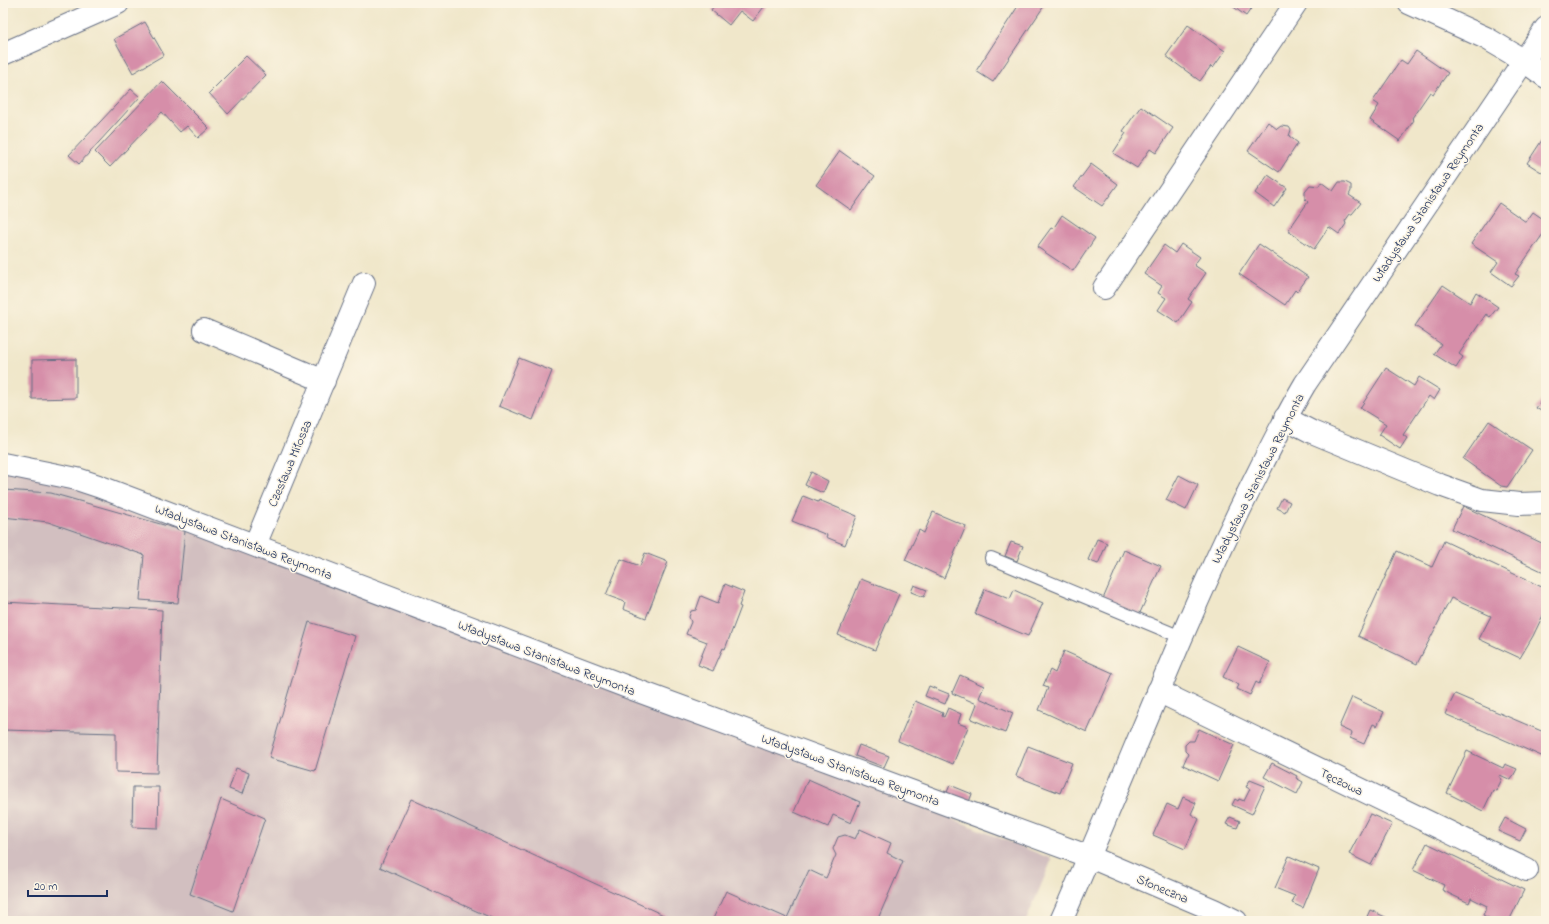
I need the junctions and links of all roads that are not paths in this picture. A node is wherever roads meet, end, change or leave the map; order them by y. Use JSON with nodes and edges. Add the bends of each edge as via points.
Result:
{"nodes":[{"id":1,"x":118,"y":3,"type":"edge"},
{"id":2,"x":1296,"y":3,"type":"edge"},
{"id":3,"x":1409,"y":3,"type":"edge"},
{"id":4,"x":1546,"y":28,"type":"edge"},
{"id":5,"x":3,"y":54,"type":"edge"},
{"id":6,"x":1523,"y":60,"type":"junction"},
{"id":7,"x":1546,"y":76,"type":"edge"},
{"id":8,"x":364,"y":283,"type":"dead end"},
{"id":9,"x":1104,"y":288,"type":"dead end"},
{"id":10,"x":204,"y":330,"type":"dead end"},
{"id":11,"x":324,"y":380,"type":"junction"},
{"id":12,"x":1285,"y":418,"type":"junction"},
{"id":13,"x":3,"y":464,"type":"edge"},
{"id":14,"x":1546,"y":503,"type":"edge"},
{"id":15,"x":255,"y":545,"type":"junction"},
{"id":16,"x":991,"y":558,"type":"dead end"},
{"id":17,"x":1181,"y":637,"type":"junction"},
{"id":18,"x":1158,"y":691,"type":"junction"},
{"id":19,"x":1090,"y":857,"type":"junction"},
{"id":20,"x":1527,"y":870,"type":"dead end"},
{"id":21,"x":1061,"y":921,"type":"edge"},
{"id":22,"x":1236,"y":921,"type":"edge"}],
"edges":[{"from":1,"to":5,"type":"street"},
{"from":2,"to":9,"type":"street"},
{"from":3,"to":6,"type":"street","via":[[1486,38]]},
{"from":4,"to":6,"type":"street","name":"Władysława Stanisława Reymonta"},
{"from":6,"to":7,"type":"street"},
{"from":6,"to":12,"type":"street","name":"Władysława Stanisława Reymonta","via":[[1305,384]]},
{"from":8,"to":11,"type":"street","name":"Czesława Miłosza"},
{"from":10,"to":11,"type":"street"},
{"from":11,"to":15,"type":"street","name":"Czesława Miłosza"},
{"from":12,"to":14,"type":"street","via":[[1312,432],[1482,500],[1519,504]]},
{"from":12,"to":17,"type":"street","name":"Władysława Stanisława Reymonta"},
{"from":13,"to":15,"type":"street","name":"Władysława Stanisława Reymonta","via":[[77,479]]},
{"from":15,"to":19,"type":"street","name":"Władysława Stanisława Reymonta","via":[[630,688]]},
{"from":16,"to":17,"type":"lane"},
{"from":17,"to":18,"type":"street","name":"Władysława Stanisława Reymonta"},
{"from":18,"to":19,"type":"street","name":"Władysława Stanisława Reymonta"},
{"from":18,"to":20,"type":"street","name":"Tęczowa"},
{"from":19,"to":21,"type":"street","name":"Władysława Stanisława Reymonta"},
{"from":19,"to":22,"type":"street","name":"Słoneczna"}]}
